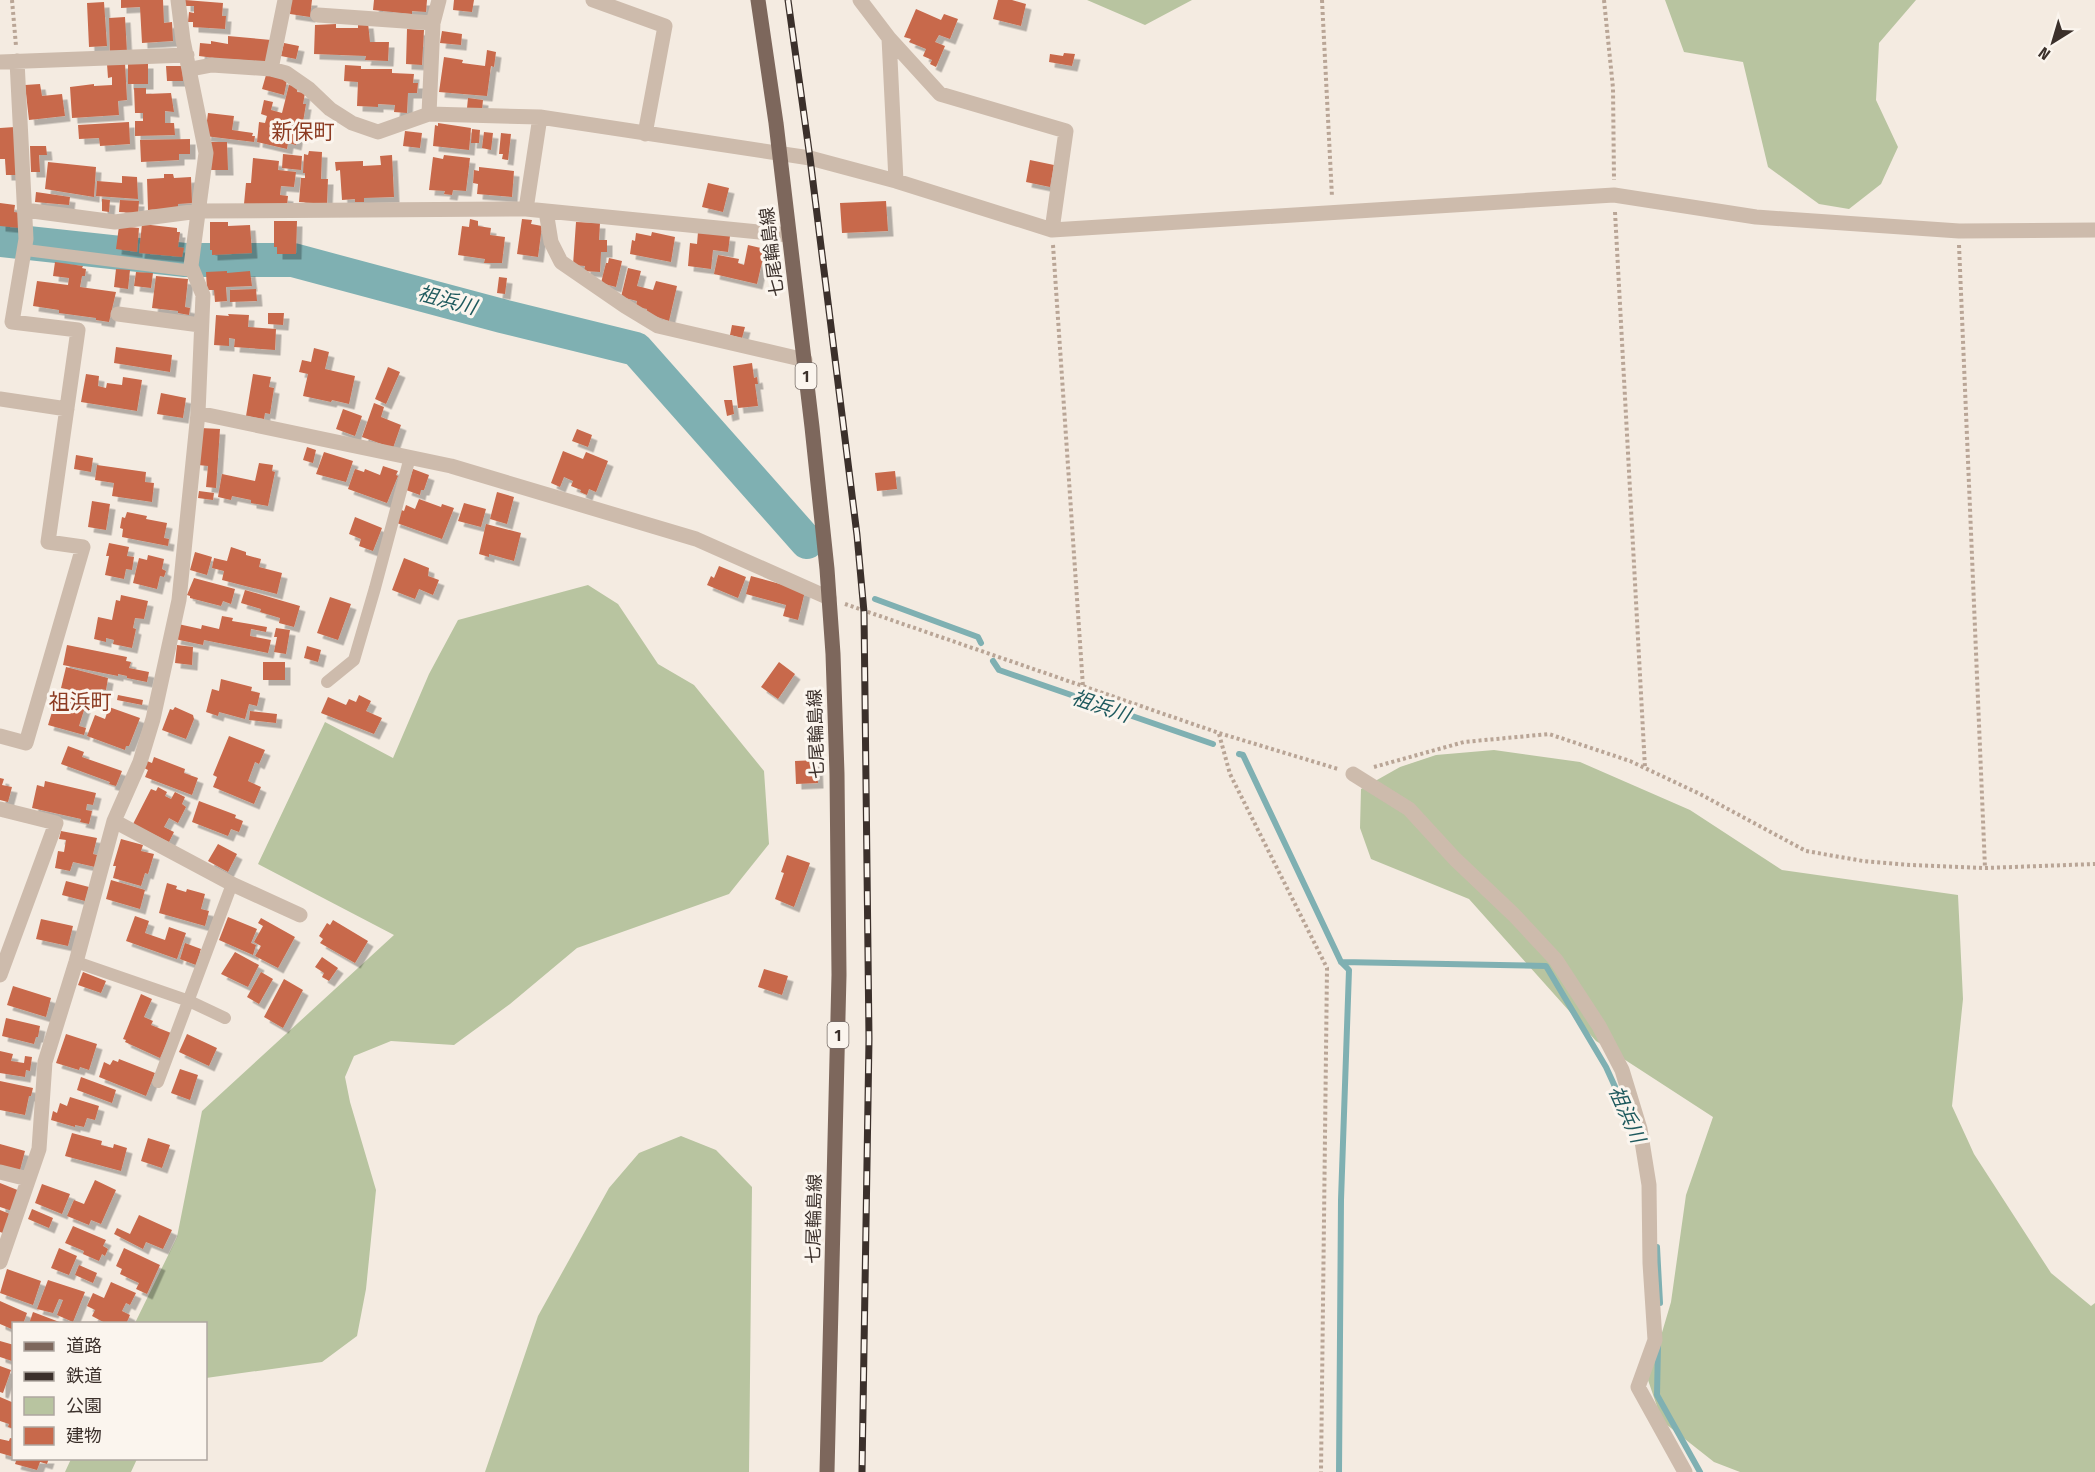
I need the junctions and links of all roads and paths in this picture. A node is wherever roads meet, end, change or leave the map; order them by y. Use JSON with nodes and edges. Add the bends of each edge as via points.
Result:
{"nodes":[{"id":1,"x":12,"y":0,"type":"edge"},
{"id":2,"x":177,"y":0,"type":"edge"},
{"id":3,"x":285,"y":0,"type":"edge"},
{"id":4,"x":439,"y":0,"type":"edge"},
{"id":5,"x":593,"y":0,"type":"edge"},
{"id":6,"x":758,"y":0,"type":"edge"},
{"id":7,"x":860,"y":0,"type":"edge"},
{"id":8,"x":1322,"y":0,"type":"edge"},
{"id":9,"x":1604,"y":0,"type":"edge"},
{"id":10,"x":318,"y":15,"type":"dead end"},
{"id":11,"x":433,"y":23,"type":"junction"},
{"id":12,"x":889,"y":38,"type":"junction"},
{"id":13,"x":17,"y":61,"type":"junction"},
{"id":14,"x":189,"y":62,"type":"junction"},
{"id":15,"x":0,"y":63,"type":"edge"},
{"id":16,"x":272,"y":69,"type":"junction"},
{"id":17,"x":429,"y":114,"type":"junction"},
{"id":18,"x":540,"y":117,"type":"junction"},
{"id":19,"x":645,"y":134,"type":"junction"},
{"id":20,"x":780,"y":154,"type":"junction"},
{"id":21,"x":896,"y":181,"type":"junction"},
{"id":22,"x":1614,"y":195,"type":"junction"},
{"id":23,"x":526,"y":209,"type":"junction"},
{"id":24,"x":25,"y":210,"type":"junction"},
{"id":25,"x":199,"y":211,"type":"junction"},
{"id":26,"x":546,"y":211,"type":"junction"},
{"id":27,"x":1333,"y":213,"type":"junction"},
{"id":28,"x":1052,"y":230,"type":"junction"},
{"id":29,"x":2095,"y":230,"type":"edge"},
{"id":30,"x":1959,"y":231,"type":"junction"},
{"id":31,"x":789,"y":235,"type":"junction"},
{"id":32,"x":26,"y":244,"type":"junction"},
{"id":33,"x":192,"y":263,"type":"junction"},
{"id":34,"x":118,"y":314,"type":"dead end"},
{"id":35,"x":200,"y":325,"type":"junction"},
{"id":36,"x":805,"y":360,"type":"junction"},
{"id":37,"x":0,"y":399,"type":"edge"},
{"id":38,"x":67,"y":409,"type":"junction"},
{"id":39,"x":198,"y":413,"type":"junction"},
{"id":40,"x":410,"y":457,"type":"junction"},
{"id":41,"x":829,"y":598,"type":"junction"},
{"id":42,"x":327,"y":682,"type":"dead end"},
{"id":43,"x":1083,"y":687,"type":"junction"},
{"id":44,"x":1219,"y":733,"type":"junction"},
{"id":45,"x":0,"y":736,"type":"edge"},
{"id":46,"x":1645,"y":768,"type":"junction"},
{"id":47,"x":1353,"y":774,"type":"junction"},
{"id":48,"x":0,"y":809,"type":"edge"},
{"id":49,"x":114,"y":821,"type":"junction"},
{"id":50,"x":2095,"y":864,"type":"edge"},
{"id":51,"x":1984,"y":868,"type":"junction"},
{"id":52,"x":232,"y":884,"type":"junction"},
{"id":53,"x":300,"y":915,"type":"dead end"},
{"id":54,"x":76,"y":962,"type":"junction"},
{"id":55,"x":0,"y":975,"type":"edge"},
{"id":56,"x":189,"y":1001,"type":"junction"},
{"id":57,"x":225,"y":1018,"type":"dead end"},
{"id":58,"x":158,"y":1082,"type":"dead end"},
{"id":59,"x":0,"y":1172,"type":"edge"},
{"id":60,"x":28,"y":1179,"type":"junction"},
{"id":61,"x":0,"y":1262,"type":"edge"},
{"id":62,"x":827,"y":1472,"type":"edge"},
{"id":63,"x":1321,"y":1472,"type":"edge"},
{"id":64,"x":1685,"y":1472,"type":"edge"}],
"edges":[{"from":1,"to":13,"type":"path"},
{"from":2,"to":14,"type":"street"},
{"from":3,"to":16,"type":"street"},
{"from":4,"to":11,"type":"street"},
{"from":5,"to":19,"type":"street","via":[[665,26]]},
{"from":6,"to":20,"type":"main road","name":"七尾輪島線","number":"1"},
{"from":7,"to":12,"type":"street"},
{"from":8,"to":27,"type":"path"},
{"from":9,"to":22,"type":"path","via":[[1613,88]]},
{"from":10,"to":11,"type":"street"},
{"from":11,"to":17,"type":"street"},
{"from":12,"to":21,"type":"street"},
{"from":12,"to":28,"type":"street","via":[[940,94],[1066,131]]},
{"from":13,"to":14,"type":"street"},
{"from":13,"to":15,"type":"street"},
{"from":13,"to":24,"type":"street"},
{"from":14,"to":16,"type":"street"},
{"from":14,"to":25,"type":"street","via":[[206,153]]},
{"from":16,"to":17,"type":"street","via":[[286,73],[330,109],[368,130],[378,132]]},
{"from":17,"to":18,"type":"street"},
{"from":18,"to":19,"type":"street"},
{"from":18,"to":23,"type":"street"},
{"from":19,"to":20,"type":"street"},
{"from":20,"to":21,"type":"street"},
{"from":20,"to":31,"type":"main road","name":"七尾輪島線","number":"1"},
{"from":21,"to":28,"type":"street"},
{"from":22,"to":27,"type":"street"},
{"from":22,"to":30,"type":"street","via":[[1756,218]]},
{"from":22,"to":46,"type":"path"},
{"from":23,"to":25,"type":"street"},
{"from":23,"to":26,"type":"street"},
{"from":24,"to":25,"type":"street","via":[[115,222]]},
{"from":24,"to":32,"type":"street"},
{"from":25,"to":33,"type":"street"},
{"from":26,"to":31,"type":"street"},
{"from":26,"to":36,"type":"street","via":[[551,242],[561,262],[658,326]]},
{"from":27,"to":28,"type":"street"},
{"from":28,"to":43,"type":"path"},
{"from":29,"to":30,"type":"street"},
{"from":30,"to":51,"type":"path"},
{"from":31,"to":36,"type":"main road","name":"七尾輪島線","number":"1"},
{"from":32,"to":33,"type":"lane"},
{"from":32,"to":38,"type":"street","via":[[12,322],[78,330]]},
{"from":33,"to":35,"type":"street","via":[[203,295]]},
{"from":34,"to":35,"type":"street"},
{"from":35,"to":39,"type":"street"},
{"from":36,"to":41,"type":"main road","name":"七尾輪島線","number":"1"},
{"from":37,"to":38,"type":"street"},
{"from":38,"to":45,"type":"street","via":[[48,542],[83,547],[26,743]]},
{"from":39,"to":40,"type":"street"},
{"from":39,"to":49,"type":"street","via":[[179,600],[153,719],[140,762]]},
{"from":40,"to":41,"type":"street","via":[[696,539]]},
{"from":40,"to":42,"type":"lane","via":[[354,660]]},
{"from":41,"to":43,"type":"path"},
{"from":41,"to":62,"type":"main road","name":"七尾輪島線","number":"1","via":[[839,975]]},
{"from":43,"to":44,"type":"path"},
{"from":44,"to":47,"type":"path"},
{"from":44,"to":63,"type":"path","via":[[1230,774],[1327,968]]},
{"from":46,"to":47,"type":"path","via":[[1549,734],[1464,742]]},
{"from":46,"to":51,"type":"path","via":[[1806,851],[1875,862]]},
{"from":47,"to":64,"type":"street","via":[[1409,809],[1556,960],[1622,1070],[1640,1129],[1649,1185],[1654,1340],[1638,1387]]},
{"from":48,"to":55,"type":"street","via":[[56,823]]},
{"from":49,"to":52,"type":"street"},
{"from":49,"to":54,"type":"street"},
{"from":50,"to":51,"type":"path"},
{"from":52,"to":53,"type":"street"},
{"from":52,"to":56,"type":"lane"},
{"from":54,"to":56,"type":"lane"},
{"from":54,"to":60,"type":"street","via":[[45,1062],[39,1149]]},
{"from":56,"to":57,"type":"lane"},
{"from":56,"to":58,"type":"lane"},
{"from":59,"to":60,"type":"street"},
{"from":60,"to":61,"type":"street"}]}
